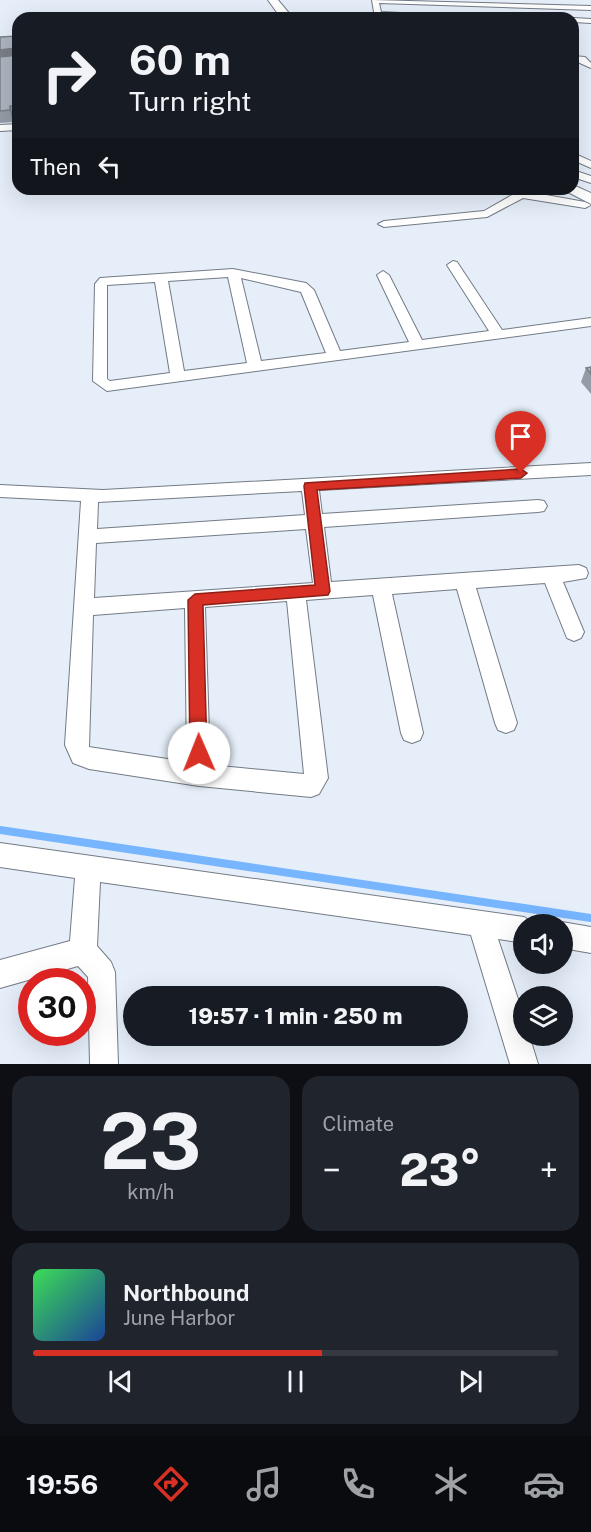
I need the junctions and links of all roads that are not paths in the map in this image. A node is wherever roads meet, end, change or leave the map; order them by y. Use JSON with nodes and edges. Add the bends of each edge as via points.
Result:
{"nodes":[{"id":1,"x":260,"y":0,"type":"edge"},
{"id":2,"x":273,"y":0,"type":"edge"},
{"id":3,"x":377,"y":0,"type":"edge"},
{"id":4,"x":394,"y":1,"type":"edge"},
{"id":5,"x":426,"y":2,"type":"junction"},
{"id":6,"x":458,"y":3,"type":"junction"},
{"id":7,"x":486,"y":4,"type":"junction"},
{"id":8,"x":518,"y":5,"type":"junction"},
{"id":9,"x":549,"y":6,"type":"junction"},
{"id":10,"x":591,"y":8,"type":"edge"},
{"id":11,"x":269,"y":12,"type":"edge"},
{"id":12,"x":282,"y":12,"type":"edge"},
{"id":13,"x":426,"y":12,"type":"edge"},
{"id":14,"x":459,"y":12,"type":"edge"},
{"id":15,"x":488,"y":12,"type":"edge"},
{"id":16,"x":520,"y":12,"type":"edge"},
{"id":17,"x":552,"y":12,"type":"edge"},
{"id":18,"x":579,"y":68,"type":"edge"},
{"id":19,"x":591,"y":78,"type":"edge"},
{"id":20,"x":521,"y":195,"type":"joint"},
{"id":21,"x":568,"y":195,"type":"edge"},
{"id":22,"x":589,"y":204,"type":"edge"},
{"id":23,"x":384,"y":224,"type":"dead end"},
{"id":24,"x":453,"y":265,"type":"dead end"},
{"id":25,"x":233,"y":273,"type":"junction"},
{"id":26,"x":383,"y":275,"type":"dead end"},
{"id":27,"x":161,"y":277,"type":"junction"},
{"id":28,"x":591,"y":322,"type":"edge"},
{"id":29,"x":498,"y":334,"type":"junction"},
{"id":30,"x":418,"y":345,"type":"junction"},
{"id":31,"x":335,"y":356,"type":"junction"},
{"id":32,"x":255,"y":366,"type":"junction"},
{"id":33,"x":178,"y":377,"type":"junction"},
{"id":34,"x":591,"y":469,"type":"edge"},
{"id":35,"x":310,"y":486,"type":"junction"},
{"id":36,"x":0,"y":491,"type":"edge"},
{"id":37,"x":90,"y":496,"type":"junction"},
{"id":38,"x":538,"y":506,"type":"dead end"},
{"id":39,"x":314,"y":521,"type":"junction"},
{"id":40,"x":88,"y":537,"type":"junction"},
{"id":41,"x":579,"y":573,"type":"dead end"},
{"id":42,"x":551,"y":575,"type":"junction"},
{"id":43,"x":464,"y":581,"type":"junction"},
{"id":44,"x":381,"y":587,"type":"junction"},
{"id":45,"x":323,"y":591,"type":"junction"},
{"id":46,"x":296,"y":593,"type":"junction"},
{"id":47,"x":195,"y":600,"type":"junction"},
{"id":48,"x":85,"y":607,"type":"junction"},
{"id":49,"x":574,"y":632,"type":"dead end"},
{"id":50,"x":506,"y":723,"type":"dead end"},
{"id":51,"x":412,"y":733,"type":"dead end"},
{"id":52,"x":199,"y":775,"type":"junction"},
{"id":53,"x":0,"y":855,"type":"edge"},
{"id":54,"x":88,"y":867,"type":"junction"},
{"id":55,"x":480,"y":923,"type":"junction"},
{"id":56,"x":513,"y":928,"type":"edge"},
{"id":57,"x":573,"y":937,"type":"edge"},
{"id":58,"x":591,"y":940,"type":"edge"},
{"id":59,"x":83,"y":951,"type":"junction"},
{"id":60,"x":0,"y":974,"type":"edge"},
{"id":61,"x":104,"y":1064,"type":"edge"},
{"id":62,"x":524,"y":1064,"type":"edge"}],
"edges":[{"from":1,"to":11,"type":"highway"},
{"from":2,"to":12,"type":"highway"},
{"from":3,"to":4,"type":"street"},
{"from":4,"to":5,"type":"street"},
{"from":5,"to":6,"type":"street"},
{"from":5,"to":13,"type":"street"},
{"from":6,"to":7,"type":"street"},
{"from":6,"to":14,"type":"street"},
{"from":7,"to":8,"type":"street"},
{"from":7,"to":15,"type":"street"},
{"from":8,"to":9,"type":"street"},
{"from":8,"to":16,"type":"street"},
{"from":9,"to":10,"type":"street"},
{"from":9,"to":17,"type":"street"},
{"from":18,"to":19,"type":"street"},
{"from":20,"to":22,"type":"street"},
{"from":20,"to":23,"type":"street","via":[[480,215]]},
{"from":21,"to":22,"type":"street"},
{"from":24,"to":29,"type":"street"},
{"from":25,"to":27,"type":"street"},
{"from":25,"to":31,"type":"street","via":[[304,287]]},
{"from":25,"to":32,"type":"street"},
{"from":26,"to":30,"type":"street"},
{"from":27,"to":33,"type":"street"},
{"from":27,"to":33,"type":"street","via":[[102,282],[100,381],[107,386]]},
{"from":28,"to":29,"type":"street"},
{"from":29,"to":30,"type":"street"},
{"from":30,"to":31,"type":"street"},
{"from":31,"to":32,"type":"street"},
{"from":32,"to":33,"type":"street"},
{"from":34,"to":35,"type":"street"},
{"from":35,"to":37,"type":"street"},
{"from":35,"to":39,"type":"street"},
{"from":36,"to":37,"type":"street"},
{"from":37,"to":40,"type":"street"},
{"from":38,"to":39,"type":"street"},
{"from":39,"to":40,"type":"street"},
{"from":39,"to":45,"type":"street"},
{"from":40,"to":48,"type":"street"},
{"from":41,"to":42,"type":"street"},
{"from":42,"to":43,"type":"street"},
{"from":42,"to":49,"type":"street"},
{"from":43,"to":44,"type":"street"},
{"from":43,"to":50,"type":"street"},
{"from":44,"to":45,"type":"street"},
{"from":44,"to":51,"type":"street"},
{"from":45,"to":46,"type":"street"},
{"from":46,"to":47,"type":"street"},
{"from":46,"to":52,"type":"street","via":[[314,783],[306,787]]},
{"from":47,"to":48,"type":"street"},
{"from":47,"to":52,"type":"street"},
{"from":48,"to":52,"type":"street","via":[[78,750],[89,759]]},
{"from":53,"to":54,"type":"street"},
{"from":54,"to":55,"type":"street"},
{"from":54,"to":59,"type":"street"},
{"from":55,"to":56,"type":"street"},
{"from":55,"to":62,"type":"street"},
{"from":57,"to":58,"type":"street"},
{"from":59,"to":60,"type":"street"},
{"from":59,"to":61,"type":"street","via":[[101,972]]}]}
